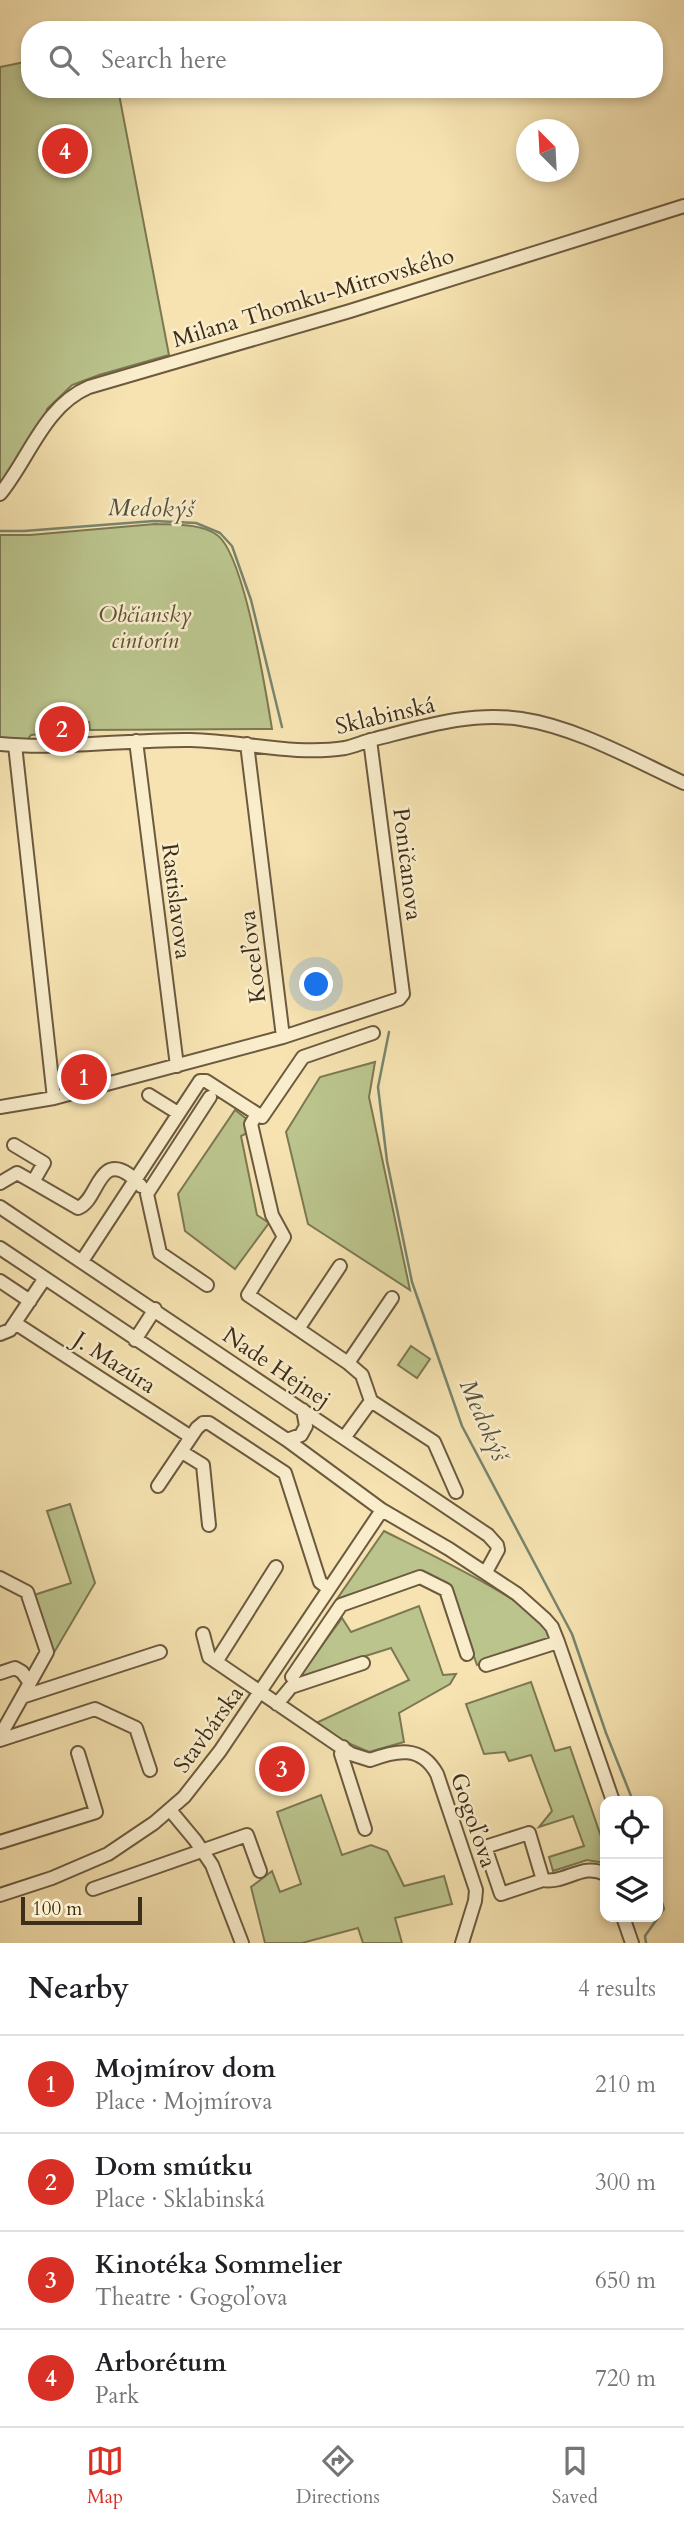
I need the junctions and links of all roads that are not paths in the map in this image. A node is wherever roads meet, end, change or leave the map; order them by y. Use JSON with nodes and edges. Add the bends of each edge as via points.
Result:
{"nodes":[{"id":1,"x":684,"y":206,"type":"edge"},
{"id":2,"x":0,"y":494,"type":"edge"},
{"id":3,"x":370,"y":740,"type":"junction"},
{"id":4,"x":136,"y":741,"type":"junction"},
{"id":5,"x":0,"y":744,"type":"edge"},
{"id":6,"x":247,"y":744,"type":"junction"},
{"id":7,"x":15,"y":745,"type":"junction"},
{"id":8,"x":684,"y":783,"type":"edge"},
{"id":9,"x":373,"y":1034,"type":"dead end"},
{"id":10,"x":283,"y":1037,"type":"junction"},
{"id":11,"x":177,"y":1066,"type":"junction"},
{"id":12,"x":149,"y":1096,"type":"dead end"},
{"id":13,"x":210,"y":1097,"type":"dead end"},
{"id":14,"x":54,"y":1098,"type":"junction"},
{"id":15,"x":0,"y":1107,"type":"edge"},
{"id":16,"x":178,"y":1113,"type":"junction"},
{"id":17,"x":260,"y":1115,"type":"junction"},
{"id":18,"x":14,"y":1145,"type":"dead end"},
{"id":19,"x":136,"y":1180,"type":"junction"},
{"id":20,"x":33,"y":1182,"type":"junction"},
{"id":21,"x":0,"y":1183,"type":"edge"},
{"id":22,"x":147,"y":1194,"type":"junction"},
{"id":23,"x":2,"y":1212,"type":"edge"},
{"id":24,"x":0,"y":1248,"type":"edge"},
{"id":25,"x":82,"y":1261,"type":"junction"},
{"id":26,"x":340,"y":1266,"type":"dead end"},
{"id":27,"x":45,"y":1278,"type":"junction"},
{"id":28,"x":0,"y":1281,"type":"edge"},
{"id":29,"x":208,"y":1285,"type":"dead end"},
{"id":30,"x":392,"y":1298,"type":"dead end"},
{"id":31,"x":30,"y":1301,"type":"junction"},
{"id":32,"x":155,"y":1310,"type":"junction"},
{"id":33,"x":15,"y":1323,"type":"junction"},
{"id":34,"x":299,"y":1329,"type":"junction"},
{"id":35,"x":0,"y":1334,"type":"edge"},
{"id":36,"x":135,"y":1340,"type":"junction"},
{"id":37,"x":348,"y":1363,"type":"junction"},
{"id":38,"x":370,"y":1401,"type":"junction"},
{"id":39,"x":303,"y":1410,"type":"junction"},
{"id":40,"x":327,"y":1426,"type":"junction"},
{"id":41,"x":191,"y":1437,"type":"junction"},
{"id":42,"x":344,"y":1438,"type":"junction"},
{"id":43,"x":287,"y":1440,"type":"junction"},
{"id":44,"x":182,"y":1451,"type":"junction"},
{"id":45,"x":306,"y":1454,"type":"junction"},
{"id":46,"x":158,"y":1486,"type":"dead end"},
{"id":47,"x":456,"y":1492,"type":"dead end"},
{"id":48,"x":382,"y":1510,"type":"junction"},
{"id":49,"x":209,"y":1525,"type":"dead end"},
{"id":50,"x":275,"y":1567,"type":"dead end"},
{"id":51,"x":485,"y":1572,"type":"junction"},
{"id":52,"x":0,"y":1578,"type":"edge"},
{"id":53,"x":328,"y":1588,"type":"junction"},
{"id":54,"x":203,"y":1634,"type":"dead end"},
{"id":55,"x":558,"y":1643,"type":"junction"},
{"id":56,"x":160,"y":1651,"type":"dead end"},
{"id":57,"x":467,"y":1654,"type":"dead end"},
{"id":58,"x":43,"y":1659,"type":"junction"},
{"id":59,"x":216,"y":1662,"type":"junction"},
{"id":60,"x":363,"y":1663,"type":"dead end"},
{"id":61,"x":486,"y":1665,"type":"dead end"},
{"id":62,"x":278,"y":1666,"type":"junction"},
{"id":63,"x":15,"y":1668,"type":"junction"},
{"id":64,"x":0,"y":1673,"type":"edge"},
{"id":65,"x":292,"y":1682,"type":"junction"},
{"id":66,"x":30,"y":1683,"type":"junction"},
{"id":67,"x":261,"y":1691,"type":"junction"},
{"id":68,"x":22,"y":1697,"type":"junction"},
{"id":69,"x":277,"y":1704,"type":"junction"},
{"id":70,"x":0,"y":1738,"type":"edge"},
{"id":71,"x":343,"y":1747,"type":"junction"},
{"id":72,"x":78,"y":1753,"type":"dead end"},
{"id":73,"x":150,"y":1770,"type":"dead end"},
{"id":74,"x":611,"y":1796,"type":"edge"},
{"id":75,"x":170,"y":1810,"type":"junction"},
{"id":76,"x":366,"y":1829,"type":"dead end"},
{"id":77,"x":0,"y":1842,"type":"edge"},
{"id":78,"x":202,"y":1849,"type":"junction"},
{"id":79,"x":260,"y":1871,"type":"dead end"},
{"id":80,"x":600,"y":1872,"type":"edge"},
{"id":81,"x":543,"y":1880,"type":"junction"},
{"id":82,"x":93,"y":1889,"type":"dead end"},
{"id":83,"x":0,"y":1895,"type":"edge"},
{"id":84,"x":625,"y":1922,"type":"edge"},
{"id":85,"x":242,"y":1943,"type":"edge"},
{"id":86,"x":462,"y":1943,"type":"edge"},
{"id":87,"x":632,"y":1943,"type":"edge"}],
"edges":[{"from":1,"to":2,"type":"street","name":"Milana Thomku-Mitrovského","via":[[82,390],[59,407]]},
{"from":3,"to":6,"type":"street","name":"Sklabinská","via":[[348,748],[309,750]]},
{"from":3,"to":8,"type":"street","name":"Sklabinská","via":[[459,719],[523,719],[577,735]]},
{"from":3,"to":10,"type":"street","name":"Poničanova","via":[[403,993],[399,999]]},
{"from":4,"to":6,"type":"street","name":"Sklabinská"},
{"from":4,"to":7,"type":"street","name":"Sklabinská"},
{"from":4,"to":11,"type":"street","name":"Rastislavova"},
{"from":5,"to":7,"type":"street","name":"Sklabinská"},
{"from":6,"to":10,"type":"street","name":"Koceľova"},
{"from":7,"to":14,"type":"street"},
{"from":9,"to":17,"type":"street","via":[[303,1057]]},
{"from":10,"to":11,"type":"street"},
{"from":11,"to":14,"type":"street"},
{"from":12,"to":16,"type":"street"},
{"from":13,"to":22,"type":"street"},
{"from":14,"to":15,"type":"street"},
{"from":16,"to":17,"type":"street","via":[[200,1081],[206,1081]]},
{"from":16,"to":19,"type":"street"},
{"from":17,"to":34,"type":"street","via":[[251,1124],[272,1215],[284,1237],[248,1295]]},
{"from":18,"to":20,"type":"street","via":[[44,1163]]},
{"from":19,"to":20,"type":"street","via":[[120,1169],[104,1173],[78,1208]]},
{"from":19,"to":22,"type":"street"},
{"from":19,"to":25,"type":"street"},
{"from":20,"to":21,"type":"street","via":[[17,1173]]},
{"from":22,"to":29,"type":"street","via":[[160,1253]]},
{"from":23,"to":25,"type":"street","name":"Nade Hejnej"},
{"from":24,"to":27,"type":"street"},
{"from":25,"to":32,"type":"street","name":"Nade Hejnej"},
{"from":26,"to":34,"type":"street"},
{"from":27,"to":31,"type":"street"},
{"from":27,"to":36,"type":"street"},
{"from":28,"to":31,"type":"street"},
{"from":30,"to":37,"type":"street"},
{"from":31,"to":33,"type":"street"},
{"from":32,"to":36,"type":"street"},
{"from":32,"to":39,"type":"street","name":"Nade Hejnej"},
{"from":33,"to":35,"type":"street"},
{"from":33,"to":41,"type":"street","name":"J. Mazúra"},
{"from":34,"to":37,"type":"street"},
{"from":36,"to":43,"type":"street"},
{"from":37,"to":38,"type":"street","via":[[362,1375]]},
{"from":38,"to":42,"type":"street"},
{"from":38,"to":47,"type":"street","via":[[434,1442]]},
{"from":39,"to":40,"type":"street","name":"Nade Hejnej"},
{"from":39,"to":43,"type":"street","via":[[306,1426],[301,1435]]},
{"from":40,"to":42,"type":"street","name":"Nade Hejnej"},
{"from":40,"to":45,"type":"street","via":[[311,1429],[305,1438]]},
{"from":41,"to":44,"type":"street"},
{"from":41,"to":53,"type":"street","via":[[203,1423],[209,1423],[285,1474],[320,1582]]},
{"from":42,"to":51,"type":"street","name":"Nade Hejnej","via":[[493,1539],[498,1550]]},
{"from":43,"to":45,"type":"street"},
{"from":44,"to":46,"type":"street"},
{"from":44,"to":49,"type":"street","via":[[203,1465]]},
{"from":45,"to":48,"type":"street"},
{"from":48,"to":51,"type":"street"},
{"from":48,"to":53,"type":"street","name":"Stavbárska"},
{"from":50,"to":59,"type":"street"},
{"from":51,"to":55,"type":"street","via":[[538,1611]]},
{"from":52,"to":58,"type":"street","via":[[27,1592],[47,1652]]},
{"from":53,"to":62,"type":"street","name":"Stavbárska"},
{"from":54,"to":59,"type":"street","via":[[209,1657]]},
{"from":55,"to":61,"type":"street"},
{"from":55,"to":74,"type":"street"},
{"from":56,"to":68,"type":"street"},
{"from":57,"to":65,"type":"street","via":[[446,1590],[420,1577],[341,1605]]},
{"from":58,"to":63,"type":"street"},
{"from":58,"to":66,"type":"street"},
{"from":59,"to":67,"type":"street","name":"Gogoľova"},
{"from":60,"to":65,"type":"street"},
{"from":62,"to":65,"type":"street"},
{"from":62,"to":67,"type":"street","name":"Stavbárska"},
{"from":63,"to":64,"type":"street"},
{"from":63,"to":66,"type":"street"},
{"from":65,"to":69,"type":"street"},
{"from":66,"to":68,"type":"street"},
{"from":67,"to":69,"type":"street","name":"Gogoľova"},
{"from":67,"to":75,"type":"street","name":"Stavbárska","via":[[202,1776]]},
{"from":68,"to":70,"type":"street"},
{"from":69,"to":71,"type":"street","name":"Gogoľova"},
{"from":70,"to":73,"type":"street","via":[[95,1709],[135,1728]]},
{"from":71,"to":76,"type":"street","via":[[341,1754]]},
{"from":71,"to":86,"type":"street","name":"Gogoľova","via":[[369,1760],[406,1752],[432,1764],[476,1890]]},
{"from":72,"to":77,"type":"street","via":[[96,1812]]},
{"from":75,"to":78,"type":"street"},
{"from":75,"to":83,"type":"street","name":"Stavbárska","via":[[108,1854]]},
{"from":78,"to":79,"type":"street","via":[[247,1835]]},
{"from":78,"to":82,"type":"street"},
{"from":78,"to":85,"type":"street"},
{"from":80,"to":81,"type":"street","via":[[590,1869]]},
{"from":81,"to":81,"type":"street","via":[[501,1894],[485,1847],[529,1833]]},
{"from":84,"to":87,"type":"street"}]}
